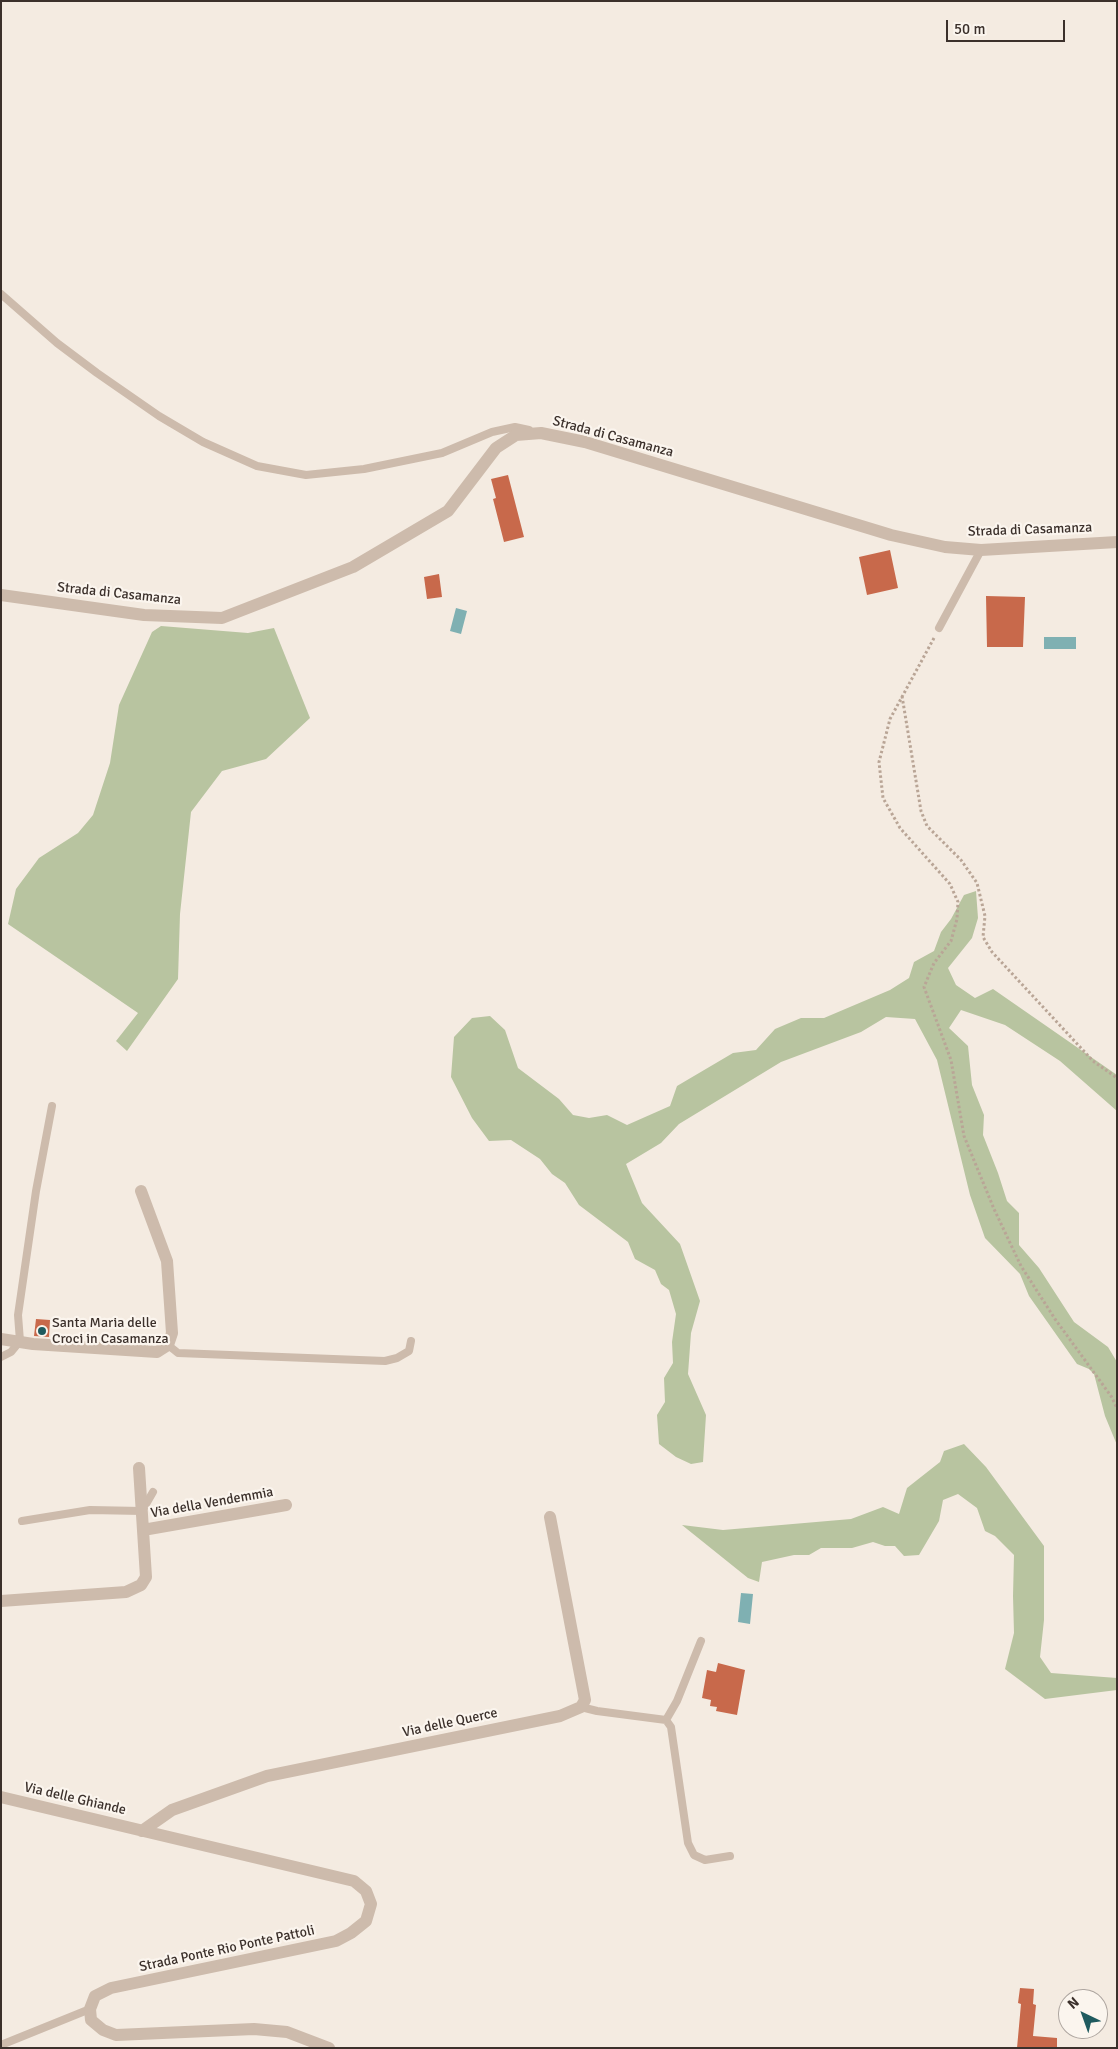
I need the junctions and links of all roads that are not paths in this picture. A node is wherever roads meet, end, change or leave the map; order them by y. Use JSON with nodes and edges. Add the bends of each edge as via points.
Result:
{"nodes":[{"id":1,"x":1,"y":294,"type":"edge"},
{"id":2,"x":541,"y":433,"type":"junction"},
{"id":3,"x":1117,"y":542,"type":"edge"},
{"id":4,"x":981,"y":550,"type":"junction"},
{"id":5,"x":1,"y":595,"type":"edge"},
{"id":6,"x":939,"y":628,"type":"road end"},
{"id":7,"x":52,"y":1106,"type":"dead end"},
{"id":8,"x":141,"y":1191,"type":"dead end"},
{"id":9,"x":1,"y":1339,"type":"edge"},
{"id":10,"x":20,"y":1341,"type":"junction"},
{"id":11,"x":411,"y":1341,"type":"dead end"},
{"id":12,"x":168,"y":1345,"type":"junction"},
{"id":13,"x":1,"y":1358,"type":"edge"},
{"id":14,"x":139,"y":1468,"type":"dead end"},
{"id":15,"x":153,"y":1492,"type":"dead end"},
{"id":16,"x":286,"y":1506,"type":"dead end"},
{"id":17,"x":142,"y":1511,"type":"junction"},
{"id":18,"x":550,"y":1517,"type":"dead end"},
{"id":19,"x":22,"y":1521,"type":"dead end"},
{"id":20,"x":143,"y":1530,"type":"junction"},
{"id":21,"x":1,"y":1601,"type":"edge"},
{"id":22,"x":701,"y":1641,"type":"dead end"},
{"id":23,"x":581,"y":1707,"type":"junction"},
{"id":24,"x":666,"y":1720,"type":"junction"},
{"id":25,"x":1,"y":1797,"type":"edge"},
{"id":26,"x":142,"y":1831,"type":"junction"},
{"id":27,"x":730,"y":1856,"type":"dead end"},
{"id":28,"x":90,"y":2009,"type":"junction"},
{"id":29,"x":1,"y":2045,"type":"edge"},
{"id":30,"x":329,"y":2048,"type":"edge"}],
"edges":[{"from":1,"to":2,"type":"lane","via":[[57,343],[151,410],[203,442],[257,466],[306,475],[364,469],[442,453],[492,432],[515,427]]},
{"from":2,"to":4,"type":"street","name":"Strada di Casamanza","via":[[585,442],[891,535],[945,547]]},
{"from":2,"to":5,"type":"street","name":"Strada di Casamanza","via":[[516,435],[496,448],[448,511],[353,567],[222,618],[144,615]]},
{"from":3,"to":4,"type":"street","name":"Strada di Casamanza"},
{"from":4,"to":6,"type":"lane"},
{"from":7,"to":10,"type":"lane","via":[[18,1315]]},
{"from":8,"to":12,"type":"street","via":[[167,1261],[172,1333]]},
{"from":9,"to":10,"type":"street"},
{"from":10,"to":12,"type":"street","via":[[157,1352]]},
{"from":10,"to":13,"type":"lane"},
{"from":11,"to":12,"type":"lane","via":[[408,1351],[385,1361],[178,1353]]},
{"from":14,"to":17,"type":"street","name":"Via della Vendemmia"},
{"from":15,"to":17,"type":"lane"},
{"from":16,"to":20,"type":"street","name":"Via della Vendemmia"},
{"from":17,"to":19,"type":"lane","via":[[90,1510]]},
{"from":17,"to":20,"type":"street","name":"Via della Vendemmia"},
{"from":18,"to":23,"type":"street","via":[[586,1700]]},
{"from":20,"to":21,"type":"street","name":"Via della Vendemmia","via":[[146,1577],[141,1585],[126,1592]]},
{"from":22,"to":24,"type":"lane","via":[[677,1702]]},
{"from":23,"to":24,"type":"lane"},
{"from":23,"to":26,"type":"street","name":"Via delle Querce","via":[[560,1716],[267,1776],[172,1810]]},
{"from":24,"to":27,"type":"lane","via":[[671,1727],[688,1843],[694,1855],[705,1860]]},
{"from":25,"to":26,"type":"street","name":"Via delle Ghiande"},
{"from":26,"to":28,"type":"street","name":"Strada Ponte Rio Ponte Pattoli","via":[[354,1881],[366,1891],[371,1904],[366,1921],[336,1941],[111,1988],[95,1996]]},
{"from":28,"to":29,"type":"lane"},
{"from":28,"to":30,"type":"street","via":[[91,2020],[116,2035],[254,2029],[287,2032]]}]}
